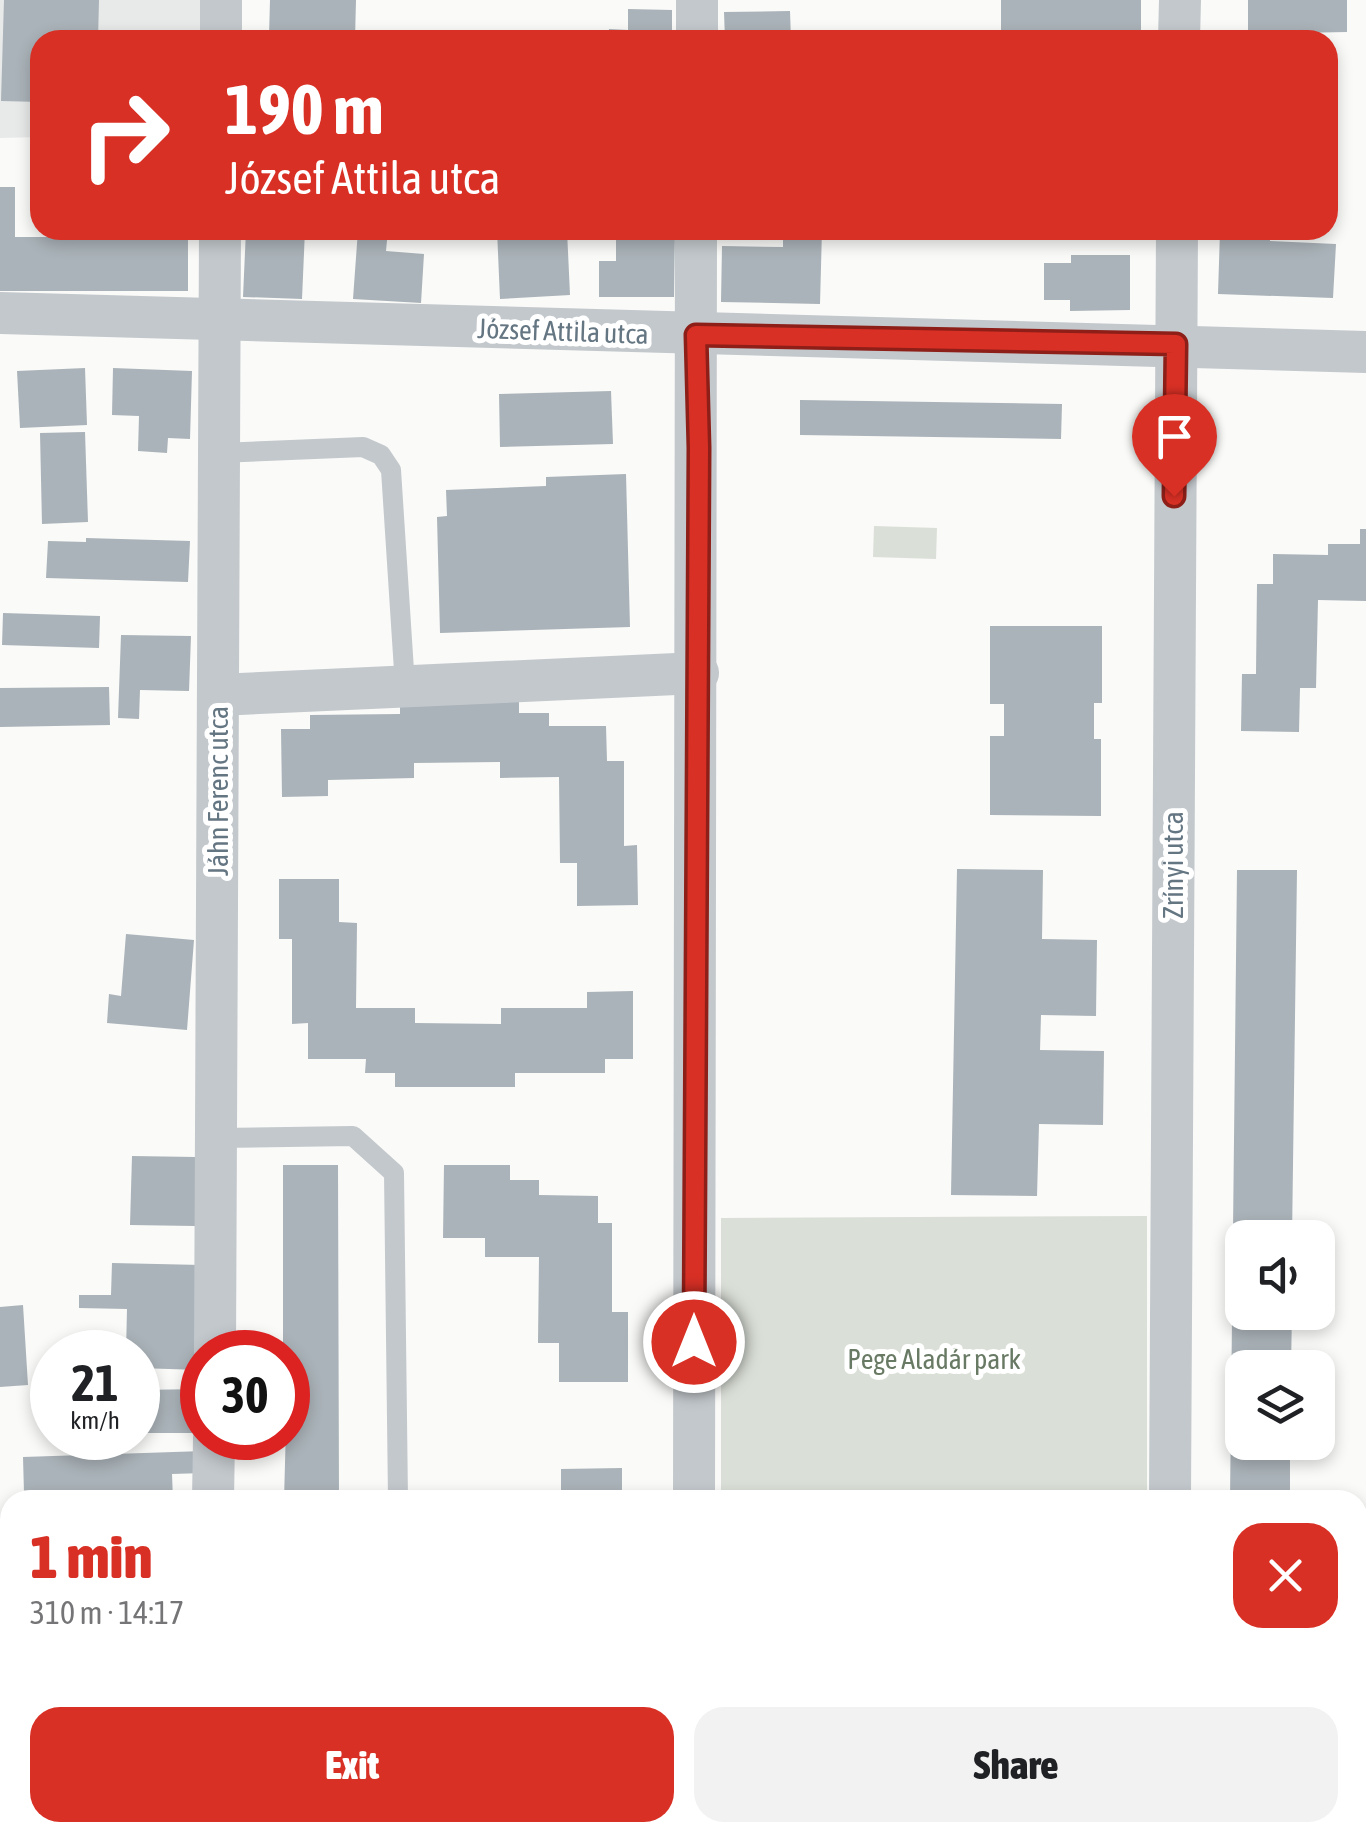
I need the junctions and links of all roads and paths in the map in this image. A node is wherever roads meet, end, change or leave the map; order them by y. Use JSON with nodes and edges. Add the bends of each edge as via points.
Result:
{"nodes":[{"id":1,"x":221,"y":0,"type":"edge"},
{"id":2,"x":697,"y":0,"type":"edge"},
{"id":3,"x":1180,"y":0,"type":"edge"},
{"id":4,"x":221,"y":30,"type":"edge"},
{"id":5,"x":696,"y":30,"type":"edge"},
{"id":6,"x":1179,"y":30,"type":"edge"},
{"id":7,"x":220,"y":240,"type":"edge"},
{"id":8,"x":696,"y":240,"type":"edge"},
{"id":9,"x":1177,"y":240,"type":"edge"},
{"id":10,"x":0,"y":313,"type":"edge"},
{"id":11,"x":219,"y":319,"type":"junction"},
{"id":12,"x":696,"y":335,"type":"junction"},
{"id":13,"x":1176,"y":344,"type":"junction"},
{"id":14,"x":1366,"y":352,"type":"edge"},
{"id":15,"x":219,"y":453,"type":"junction"},
{"id":16,"x":698,"y":672,"type":"junction"},
{"id":17,"x":404,"y":686,"type":"junction"},
{"id":18,"x":218,"y":695,"type":"junction"},
{"id":19,"x":218,"y":1138,"type":"junction"},
{"id":20,"x":215,"y":1330,"type":"edge"},
{"id":21,"x":214,"y":1460,"type":"edge"},
{"id":22,"x":214,"y":1490,"type":"edge"},
{"id":23,"x":398,"y":1490,"type":"edge"},
{"id":24,"x":694,"y":1490,"type":"edge"},
{"id":25,"x":1170,"y":1490,"type":"edge"}],
"edges":[{"from":1,"to":4,"type":"street"},
{"from":2,"to":5,"type":"street"},
{"from":3,"to":6,"type":"street"},
{"from":7,"to":11,"type":"street","name":"Jáhn Ferenc utca"},
{"from":8,"to":12,"type":"street"},
{"from":9,"to":13,"type":"street","name":"Zrínyi utca"},
{"from":10,"to":11,"type":"street","name":"József Attila utca"},
{"from":11,"to":12,"type":"street","name":"József Attila utca"},
{"from":11,"to":15,"type":"street","name":"Jáhn Ferenc utca"},
{"from":12,"to":13,"type":"street","name":"József Attila utca"},
{"from":12,"to":16,"type":"street"},
{"from":13,"to":14,"type":"street","name":"József Attila utca"},
{"from":13,"to":25,"type":"street","name":"Zrínyi utca"},
{"from":15,"to":17,"type":"lane","via":[[364,447],[381,455],[391,470]]},
{"from":15,"to":18,"type":"street","name":"Jáhn Ferenc utca"},
{"from":16,"to":17,"type":"street"},
{"from":16,"to":24,"type":"street"},
{"from":17,"to":18,"type":"street"},
{"from":18,"to":19,"type":"street","name":"Jáhn Ferenc utca"},
{"from":19,"to":20,"type":"street","name":"Jáhn Ferenc utca"},
{"from":19,"to":23,"type":"lane","via":[[354,1136],[394,1172]]},
{"from":21,"to":22,"type":"street"}]}
